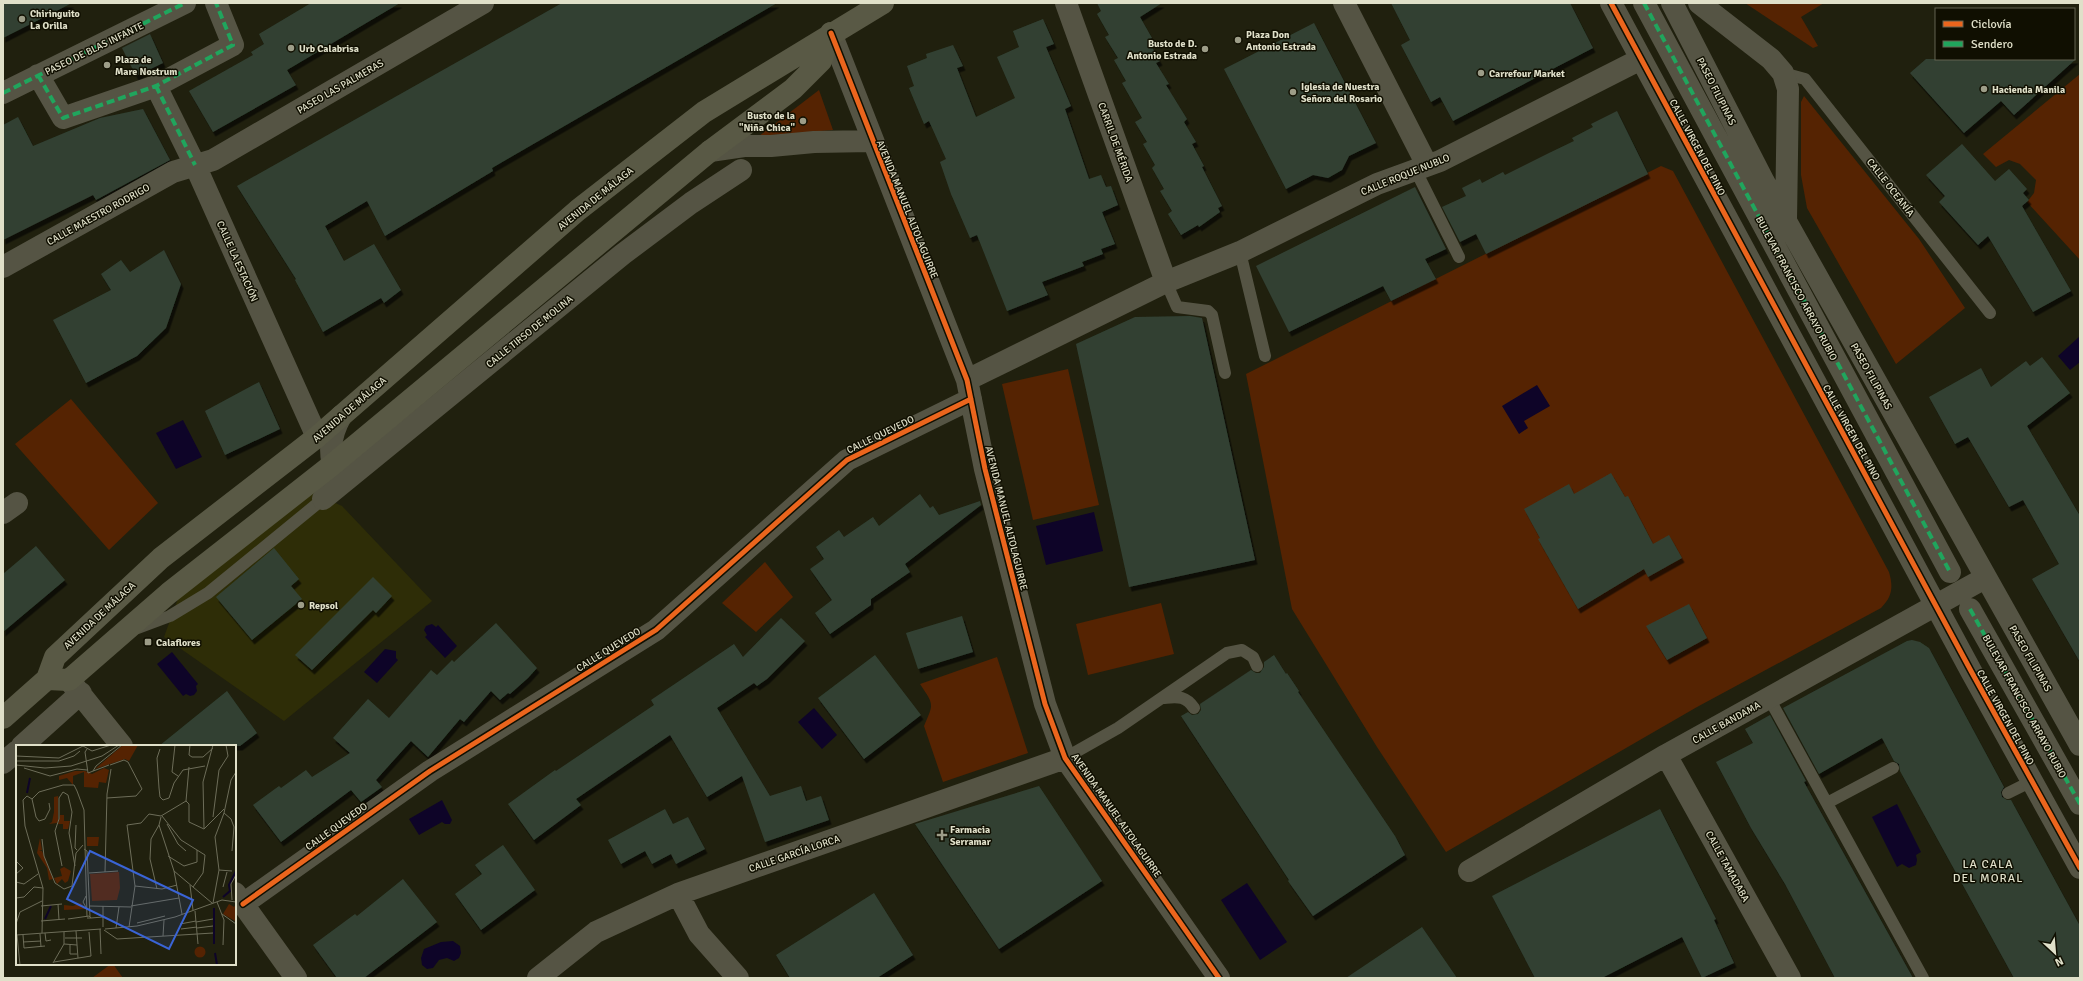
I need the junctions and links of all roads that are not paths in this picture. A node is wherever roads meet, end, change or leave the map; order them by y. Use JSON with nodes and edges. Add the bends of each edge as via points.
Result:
{"nodes":[{"id":1,"x":185,"y":3,"type":"edge"},
{"id":2,"x":216,"y":3,"type":"edge"},
{"id":3,"x":483,"y":3,"type":"edge"},
{"id":4,"x":883,"y":3,"type":"edge"},
{"id":5,"x":1066,"y":3,"type":"edge"},
{"id":6,"x":1344,"y":3,"type":"edge"},
{"id":7,"x":1611,"y":3,"type":"edge"},
{"id":8,"x":1644,"y":3,"type":"edge"},
{"id":9,"x":1672,"y":3,"type":"edge"},
{"id":10,"x":1700,"y":3,"type":"edge"},
{"id":11,"x":831,"y":33,"type":"junction"},
{"id":12,"x":1641,"y":59,"type":"junction"},
{"id":13,"x":1783,"y":73,"type":"junction"},
{"id":14,"x":38,"y":75,"type":"junction"},
{"id":15,"x":156,"y":86,"type":"junction"},
{"id":16,"x":3,"y":93,"type":"edge"},
{"id":17,"x":872,"y":141,"type":"junction"},
{"id":18,"x":710,"y":151,"type":"junction"},
{"id":19,"x":195,"y":165,"type":"junction"},
{"id":20,"x":1421,"y":167,"type":"junction"},
{"id":21,"x":741,"y":170,"type":"dead end"},
{"id":22,"x":1786,"y":221,"type":"junction"},
{"id":23,"x":1240,"y":252,"type":"junction"},
{"id":24,"x":1459,"y":257,"type":"dead end"},
{"id":25,"x":3,"y":268,"type":"edge"},
{"id":26,"x":1166,"y":282,"type":"junction"},
{"id":27,"x":1990,"y":313,"type":"dead end"},
{"id":28,"x":477,"y":345,"type":"junction"},
{"id":29,"x":1265,"y":356,"type":"dead end"},
{"id":30,"x":1225,"y":373,"type":"dead end"},
{"id":31,"x":969,"y":389,"type":"junction"},
{"id":32,"x":442,"y":401,"type":"junction"},
{"id":33,"x":342,"y":416,"type":"junction"},
{"id":34,"x":317,"y":437,"type":"junction"},
{"id":35,"x":336,"y":482,"type":"junction"},
{"id":36,"x":1950,"y":572,"type":"dead end"},
{"id":37,"x":1985,"y":578,"type":"junction"},
{"id":38,"x":1936,"y":605,"type":"junction"},
{"id":39,"x":1970,"y":609,"type":"dead end"},
{"id":40,"x":120,"y":635,"type":"junction"},
{"id":41,"x":1257,"y":666,"type":"dead end"},
{"id":42,"x":48,"y":679,"type":"junction"},
{"id":43,"x":75,"y":686,"type":"junction"},
{"id":44,"x":1162,"y":698,"type":"junction"},
{"id":45,"x":1769,"y":698,"type":"junction"},
{"id":46,"x":1194,"y":708,"type":"dead end"},
{"id":47,"x":3,"y":718,"type":"edge"},
{"id":48,"x":23,"y":745,"type":"edge"},
{"id":49,"x":121,"y":745,"type":"edge"},
{"id":50,"x":2080,"y":745,"type":"edge"},
{"id":51,"x":16,"y":752,"type":"edge"},
{"id":52,"x":1666,"y":755,"type":"junction"},
{"id":53,"x":1065,"y":758,"type":"junction"},
{"id":54,"x":3,"y":763,"type":"edge"},
{"id":55,"x":1893,"y":768,"type":"dead end"},
{"id":56,"x":2032,"y":781,"type":"junction"},
{"id":57,"x":2008,"y":793,"type":"dead end"},
{"id":58,"x":1827,"y":803,"type":"junction"},
{"id":59,"x":2080,"y":804,"type":"edge"},
{"id":60,"x":2080,"y":868,"type":"edge"},
{"id":61,"x":1469,"y":871,"type":"dead end"},
{"id":62,"x":678,"y":894,"type":"junction"},
{"id":63,"x":239,"y":898,"type":"edge"},
{"id":64,"x":296,"y":978,"type":"edge"},
{"id":65,"x":538,"y":978,"type":"edge"},
{"id":66,"x":738,"y":978,"type":"edge"},
{"id":67,"x":1219,"y":978,"type":"edge"},
{"id":68,"x":1790,"y":978,"type":"edge"},
{"id":69,"x":1923,"y":978,"type":"edge"}],
"edges":[{"from":1,"to":14,"type":"street","name":"PASEO DE BLAS INFANTE"},
{"from":2,"to":15,"type":"street","via":[[233,46]]},
{"from":3,"to":19,"type":"street","name":"PASEO LAS PALMERAS","via":[[213,160]]},
{"from":4,"to":11,"type":"main road","name":"AVENIDA DE MÁLAGA"},
{"from":5,"to":26,"type":"street","name":"CARRIL DE MÉRIDA"},
{"from":6,"to":20,"type":"street"},
{"from":7,"to":12,"type":"street","name":"CALLE VIRGEN DEL PINO"},
{"from":8,"to":36,"type":"street","name":"BULEVAR FRANCISCO ARRAYO RUBIO"},
{"from":9,"to":22,"type":"street","name":"PASEO FILIPINAS"},
{"from":10,"to":13,"type":"street","via":[[1770,59]]},
{"from":11,"to":17,"type":"street","name":"AVENIDA MANUEL ALTOLAGUIRRE"},
{"from":11,"to":18,"type":"main road","via":[[821,61],[793,89]]},
{"from":11,"to":33,"type":"main road","name":"AVENIDA DE MÁLAGA","via":[[704,112],[578,210]]},
{"from":12,"to":20,"type":"street","name":"CALLE ROQUE NUBLO","via":[[1440,161]]},
{"from":12,"to":38,"type":"street","name":"CALLE VIRGEN DEL PINO"},
{"from":13,"to":22,"type":"street","via":[[1788,89]]},
{"from":13,"to":27,"type":"lane","name":"CALLE OCEANÍA","via":[[1805,79]]},
{"from":14,"to":15,"type":"street","via":[[63,118]]},
{"from":14,"to":16,"type":"street","name":"PASEO DE BLAS INFANTE"},
{"from":15,"to":19,"type":"street","name":"CALLE LA ESTACIÓN"},
{"from":17,"to":18,"type":"street","via":[[744,146]]},
{"from":17,"to":31,"type":"street","name":"AVENIDA MANUEL ALTOLAGUIRRE"},
{"from":18,"to":28,"type":"main road"},
{"from":19,"to":25,"type":"street","name":"CALLE MAESTRO RODRIGO","via":[[173,172]]},
{"from":19,"to":34,"type":"street","name":"CALLE LA ESTACIÓN"},
{"from":20,"to":23,"type":"street","name":"CALLE ROQUE NUBLO","via":[[1377,184]]},
{"from":20,"to":24,"type":"lane"},
{"from":21,"to":32,"type":"street","name":"CALLE TIRSO DE MOLINA","via":[[622,254]]},
{"from":22,"to":37,"type":"street","name":"PASEO FILIPINAS"},
{"from":23,"to":26,"type":"street","name":"CALLE ROQUE NUBLO"},
{"from":23,"to":29,"type":"lane"},
{"from":26,"to":30,"type":"lane","via":[[1177,307],[1208,311],[1212,315]]},
{"from":26,"to":31,"type":"street"},
{"from":28,"to":32,"type":"street"},
{"from":28,"to":35,"type":"main road"},
{"from":31,"to":53,"type":"street","name":"AVENIDA MANUEL ALTOLAGUIRRE","via":[[984,469],[1043,696]]},
{"from":31,"to":63,"type":"street","name":"CALLE QUEVEDO","via":[[847,460],[656,630],[430,770]]},
{"from":32,"to":35,"type":"street","name":"CALLE TIRSO DE MOLINA"},
{"from":33,"to":34,"type":"main road","name":"AVENIDA DE MÁLAGA"},
{"from":33,"to":35,"type":"street","via":[[332,431],[331,451]]},
{"from":34,"to":42,"type":"main road","name":"AVENIDA DE MÁLAGA","via":[[155,563],[55,657]]},
{"from":35,"to":40,"type":"main road","via":[[169,593]]},
{"from":35,"to":40,"type":"lane","via":[[208,594],[170,616]]},
{"from":37,"to":38,"type":"street","name":"CALLE BANDAMA"},
{"from":37,"to":50,"type":"street","name":"PASEO FILIPINAS"},
{"from":38,"to":45,"type":"street","name":"CALLE BANDAMA"},
{"from":38,"to":56,"type":"street","name":"CALLE VIRGEN DEL PINO"},
{"from":39,"to":59,"type":"street","name":"BULEVAR FRANCISCO ARRAYO RUBIO"},
{"from":40,"to":43,"type":"main road"},
{"from":41,"to":44,"type":"lane","via":[[1252,657],[1242,650],[1227,653]]},
{"from":42,"to":43,"type":"main road"},
{"from":42,"to":47,"type":"main road"},
{"from":43,"to":48,"type":"street"},
{"from":43,"to":49,"type":"street"},
{"from":44,"to":46,"type":"lane","via":[[1180,696],[1188,700]]},
{"from":44,"to":53,"type":"lane","via":[[1118,728]]},
{"from":45,"to":52,"type":"street","name":"CALLE BANDAMA"},
{"from":45,"to":58,"type":"lane"},
{"from":51,"to":54,"type":"street"},
{"from":52,"to":61,"type":"street","name":"CALLE BANDAMA"},
{"from":52,"to":68,"type":"street","name":"CALLE TAMADABA"},
{"from":53,"to":62,"type":"street","name":"CALLE GARCÍA LORCA"},
{"from":53,"to":67,"type":"street","name":"AVENIDA MANUEL ALTOLAGUIRRE"},
{"from":55,"to":58,"type":"lane"},
{"from":56,"to":57,"type":"lane"},
{"from":56,"to":60,"type":"street","name":"CALLE VIRGEN DEL PINO"},
{"from":58,"to":69,"type":"lane"},
{"from":62,"to":65,"type":"street","name":"CALLE GARCÍA LORCA","via":[[596,932]]},
{"from":62,"to":66,"type":"street","via":[[699,934]]},
{"from":63,"to":64,"type":"street"}]}
